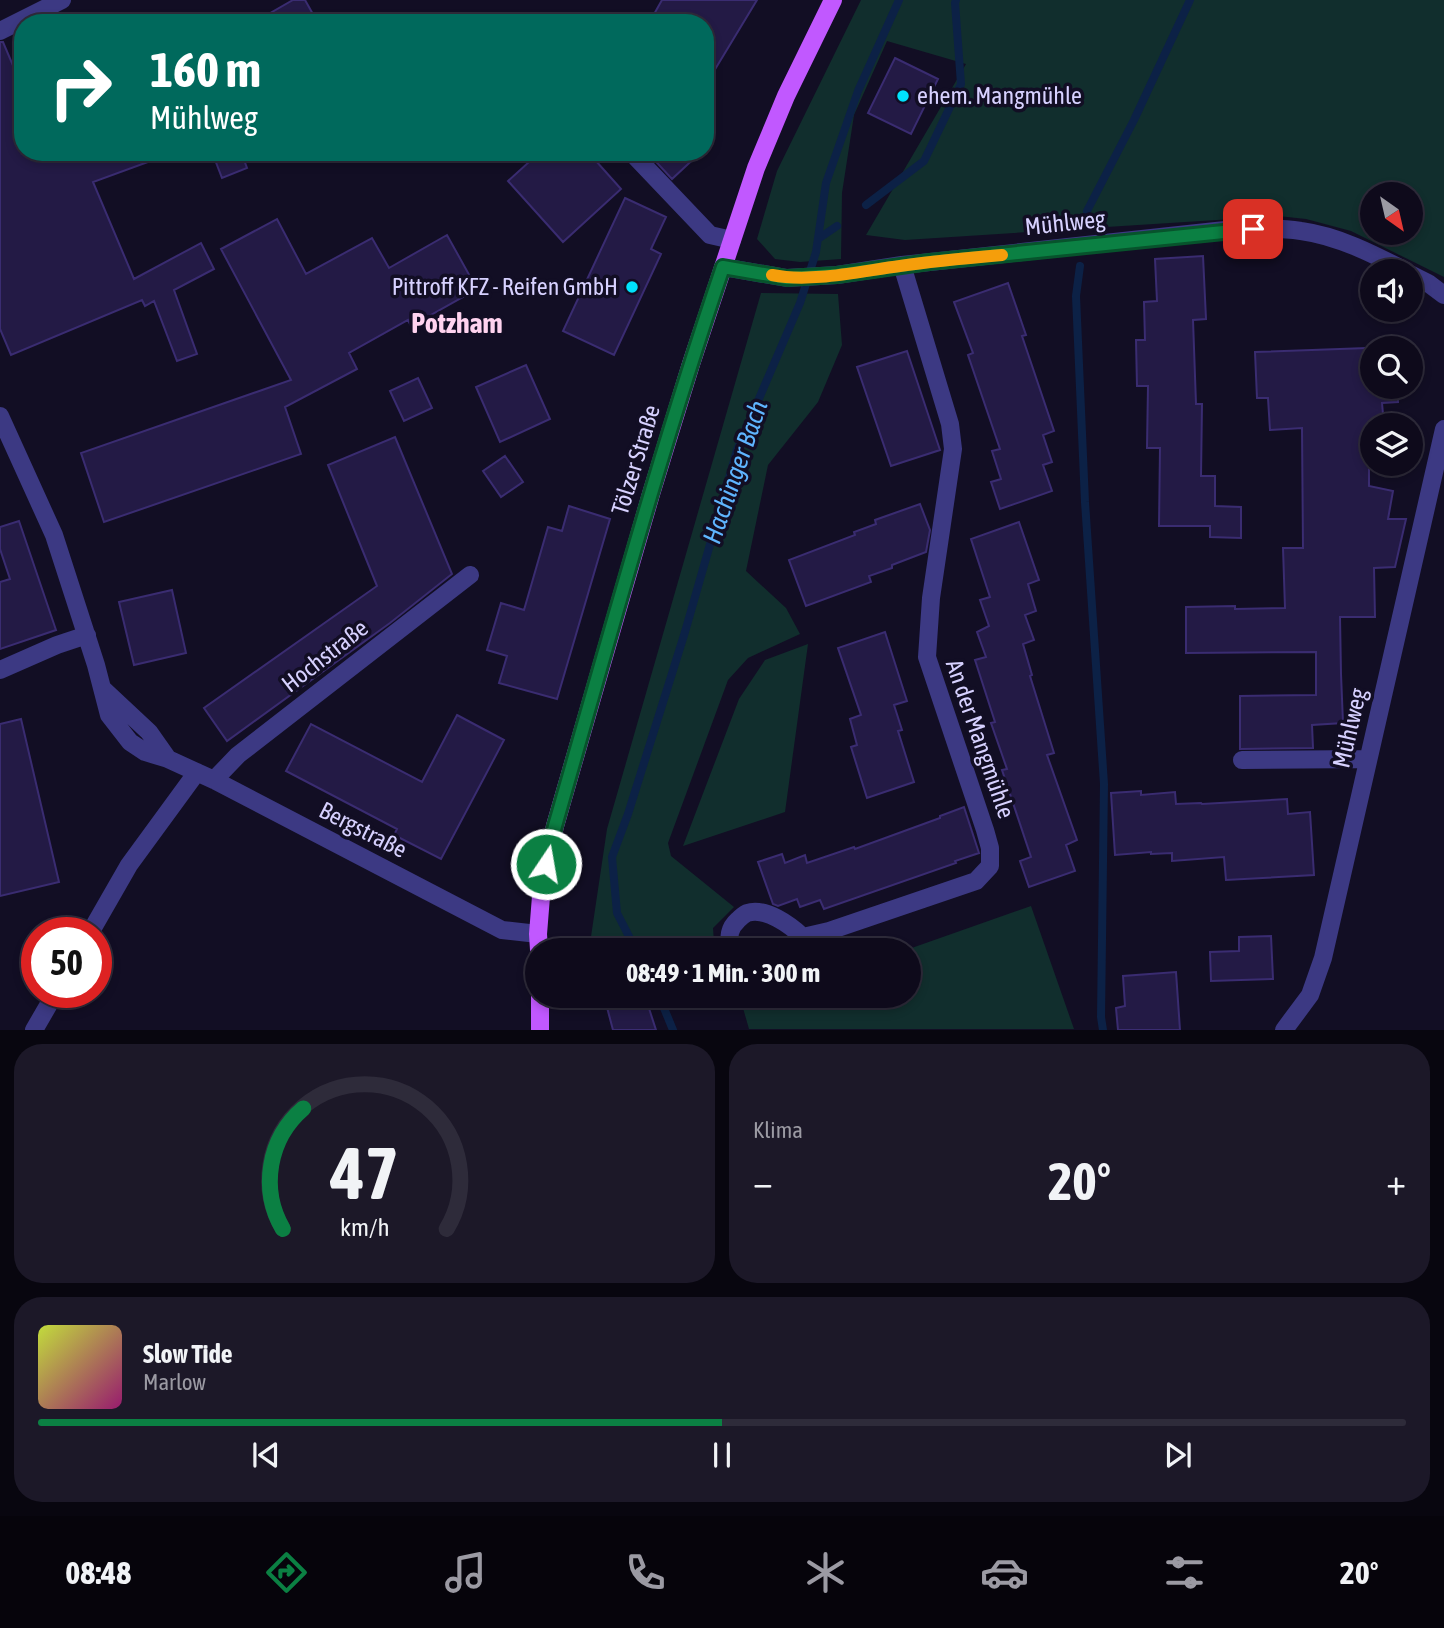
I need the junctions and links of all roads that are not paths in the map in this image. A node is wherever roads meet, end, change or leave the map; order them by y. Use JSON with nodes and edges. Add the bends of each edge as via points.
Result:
{"nodes":[{"id":1,"x":62,"y":0,"type":"edge"},
{"id":2,"x":833,"y":0,"type":"edge"},
{"id":3,"x":34,"y":14,"type":"edge"},
{"id":4,"x":640,"y":161,"type":"edge"},
{"id":5,"x":732,"y":240,"type":"junction"},
{"id":6,"x":1381,"y":259,"type":"edge"},
{"id":7,"x":902,"y":265,"type":"junction"},
{"id":8,"x":723,"y":267,"type":"junction"},
{"id":9,"x":1423,"y":281,"type":"edge"},
{"id":10,"x":1444,"y":295,"type":"edge"},
{"id":11,"x":0,"y":416,"type":"edge"},
{"id":12,"x":1444,"y":429,"type":"edge"},
{"id":13,"x":470,"y":575,"type":"dead end"},
{"id":14,"x":87,"y":635,"type":"junction"},
{"id":15,"x":0,"y":670,"type":"edge"},
{"id":16,"x":1368,"y":759,"type":"junction"},
{"id":17,"x":1242,"y":760,"type":"dead end"},
{"id":18,"x":197,"y":772,"type":"junction"},
{"id":19,"x":214,"y":780,"type":"junction"},
{"id":20,"x":99,"y":917,"type":"edge"},
{"id":21,"x":803,"y":937,"type":"joint"},
{"id":22,"x":526,"y":938,"type":"edge"},
{"id":23,"x":538,"y":938,"type":"edge"},
{"id":24,"x":728,"y":938,"type":"edge"},
{"id":25,"x":47,"y":1008,"type":"edge"},
{"id":26,"x":540,"y":1008,"type":"edge"},
{"id":27,"x":34,"y":1030,"type":"edge"},
{"id":28,"x":540,"y":1030,"type":"edge"},
{"id":29,"x":1284,"y":1030,"type":"edge"}],
"edges":[{"from":1,"to":3,"type":"street"},
{"from":2,"to":5,"type":"main road","name":"Tölzer Straße","via":[[786,96]]},
{"from":4,"to":5,"type":"street","via":[[710,235]]},
{"from":5,"to":8,"type":"main road","name":"Tölzer Straße"},
{"from":6,"to":7,"type":"street","name":"Mühlweg","via":[[1345,242],[1301,231],[1253,229]]},
{"from":7,"to":8,"type":"street","name":"Mühlweg","via":[[787,278]]},
{"from":7,"to":21,"type":"street","name":"An der Mangmühle","via":[[950,424],[953,449],[927,657],[985,830],[990,866],[976,881]]},
{"from":8,"to":23,"type":"main road","name":"Tölzer Straße","via":[[555,826],[542,884]]},
{"from":9,"to":10,"type":"street","name":"Mühlweg"},
{"from":11,"to":14,"type":"street","name":"Bergstraße","via":[[54,536]]},
{"from":12,"to":16,"type":"street","name":"Mühlweg"},
{"from":13,"to":19,"type":"street","name":"Hochstraße","via":[[238,755]]},
{"from":14,"to":15,"type":"street"},
{"from":14,"to":18,"type":"street","name":"Bergstraße","via":[[109,715],[130,742]]},
{"from":16,"to":17,"type":"street"},
{"from":16,"to":29,"type":"street","name":"Mühlweg","via":[[1322,958],[1310,995]]},
{"from":18,"to":19,"type":"street","name":"Bergstraße"},
{"from":18,"to":20,"type":"street","via":[[128,865]]},
{"from":19,"to":22,"type":"street","name":"Bergstraße","via":[[502,930]]},
{"from":21,"to":24,"type":"street","via":[[789,925],[759,912],[746,913],[733,924]]},
{"from":25,"to":27,"type":"street"},
{"from":26,"to":28,"type":"main road"}]}
